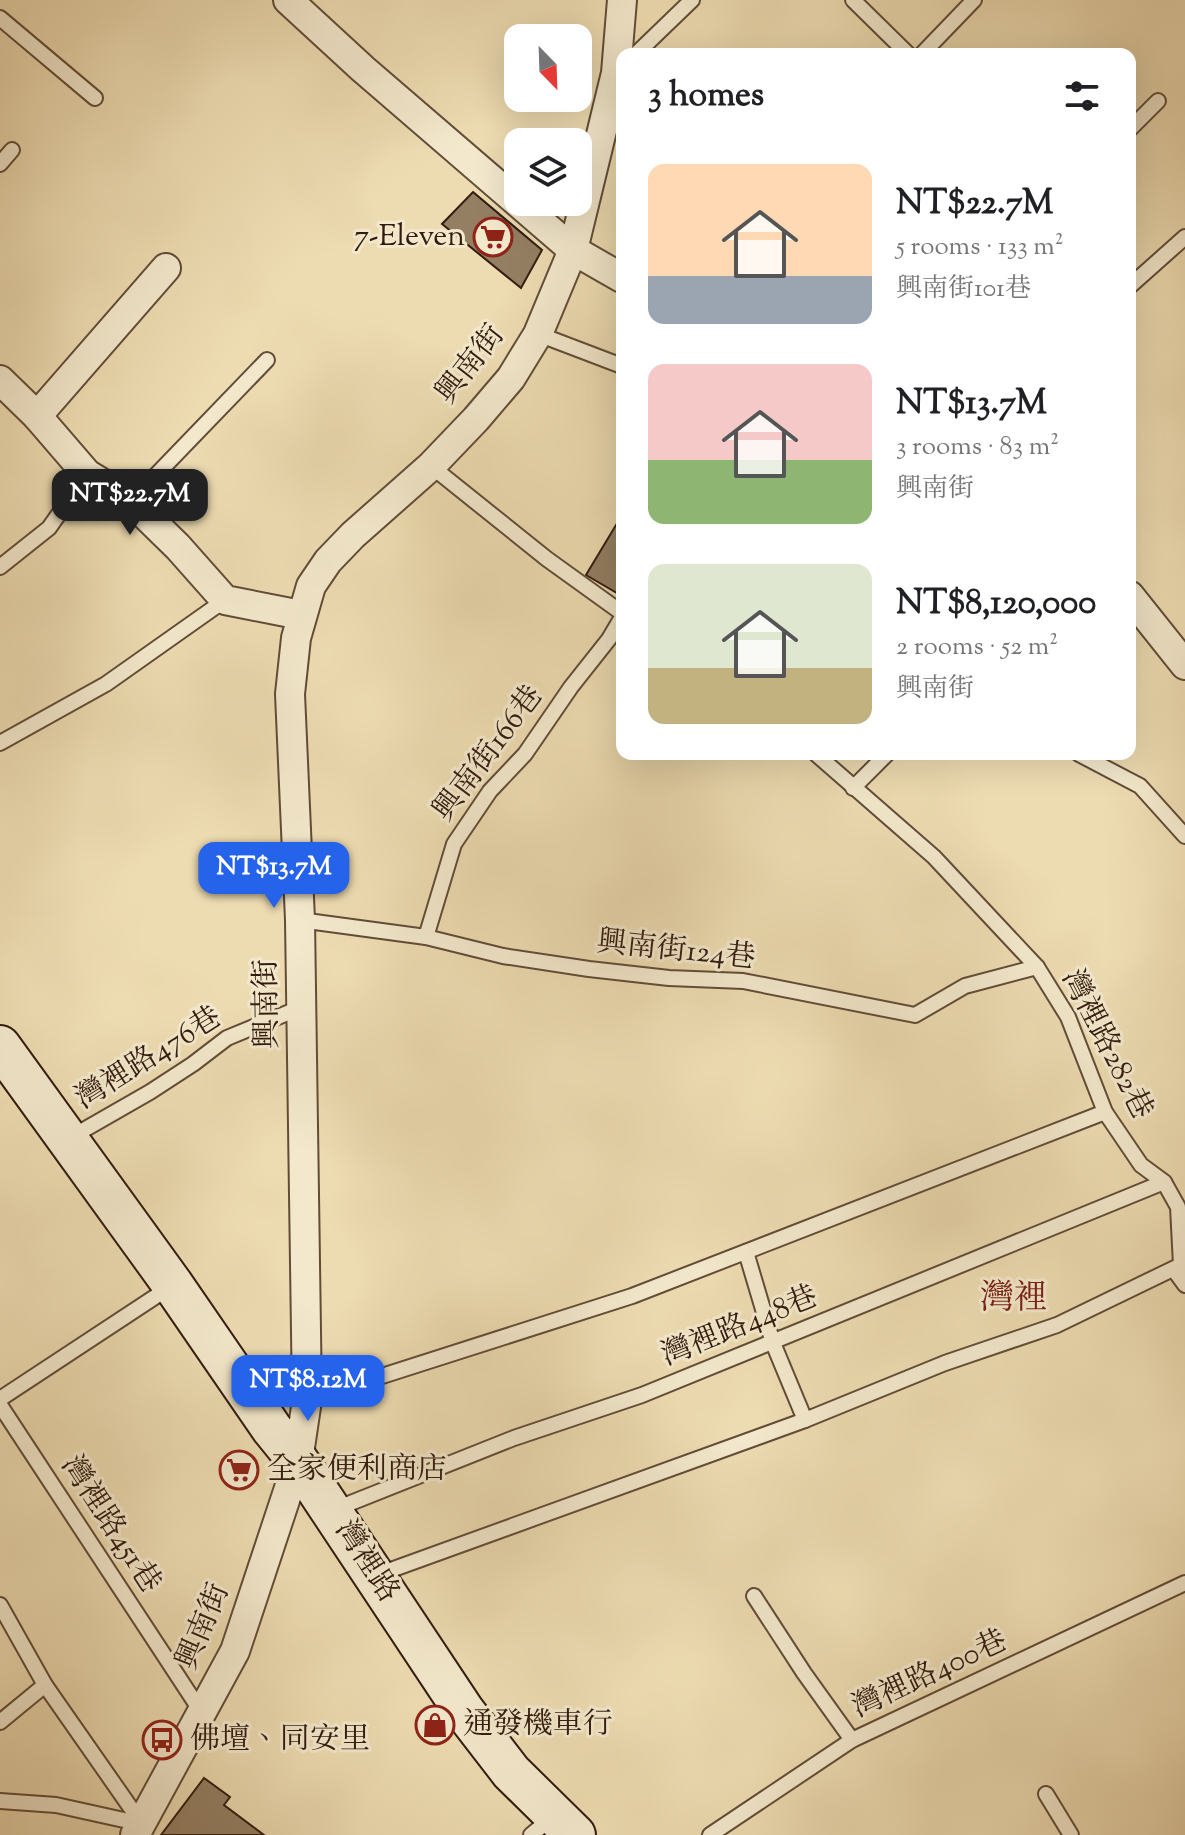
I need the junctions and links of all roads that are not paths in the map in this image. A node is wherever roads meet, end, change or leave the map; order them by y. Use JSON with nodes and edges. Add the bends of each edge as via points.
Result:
{"nodes":[{"id":1,"x":288,"y":0,"type":"edge"},
{"id":2,"x":622,"y":0,"type":"edge"},
{"id":3,"x":692,"y":0,"type":"edge"},
{"id":4,"x":853,"y":0,"type":"edge"},
{"id":5,"x":974,"y":0,"type":"edge"},
{"id":6,"x":0,"y":18,"type":"edge"},
{"id":7,"x":624,"y":48,"type":"edge"},
{"id":8,"x":643,"y":48,"type":"edge"},
{"id":9,"x":902,"y":48,"type":"edge"},
{"id":10,"x":928,"y":48,"type":"edge"},
{"id":11,"x":616,"y":97,"type":"edge"},
{"id":12,"x":95,"y":98,"type":"dead end"},
{"id":13,"x":1158,"y":101,"type":"dead end"},
{"id":14,"x":1136,"y":123,"type":"edge"},
{"id":15,"x":12,"y":150,"type":"dead end"},
{"id":16,"x":0,"y":164,"type":"edge"},
{"id":17,"x":1185,"y":237,"type":"edge"},
{"id":18,"x":573,"y":250,"type":"junction"},
{"id":19,"x":166,"y":268,"type":"dead end"},
{"id":20,"x":616,"y":275,"type":"edge"},
{"id":21,"x":1136,"y":276,"type":"edge"},
{"id":22,"x":538,"y":334,"type":"junction"},
{"id":23,"x":267,"y":360,"type":"dead end"},
{"id":24,"x":616,"y":364,"type":"edge"},
{"id":25,"x":0,"y":380,"type":"edge"},
{"id":26,"x":37,"y":416,"type":"junction"},
{"id":27,"x":431,"y":466,"type":"junction"},
{"id":28,"x":87,"y":474,"type":"junction"},
{"id":29,"x":131,"y":501,"type":"junction"},
{"id":30,"x":0,"y":567,"type":"edge"},
{"id":31,"x":225,"y":600,"type":"junction"},
{"id":32,"x":1136,"y":604,"type":"edge"},
{"id":33,"x":616,"y":611,"type":"edge"},
{"id":34,"x":301,"y":615,"type":"junction"},
{"id":35,"x":616,"y":626,"type":"edge"},
{"id":36,"x":1185,"y":665,"type":"edge"},
{"id":37,"x":0,"y":743,"type":"edge"},
{"id":38,"x":823,"y":760,"type":"edge"},
{"id":39,"x":881,"y":760,"type":"edge"},
{"id":40,"x":1090,"y":760,"type":"edge"},
{"id":41,"x":853,"y":788,"type":"junction"},
{"id":42,"x":1185,"y":836,"type":"edge"},
{"id":43,"x":300,"y":920,"type":"junction"},
{"id":44,"x":426,"y":937,"type":"junction"},
{"id":45,"x":1037,"y":967,"type":"junction"},
{"id":46,"x":302,"y":1007,"type":"junction"},
{"id":47,"x":0,"y":1046,"type":"edge"},
{"id":48,"x":1105,"y":1112,"type":"junction"},
{"id":49,"x":68,"y":1139,"type":"junction"},
{"id":50,"x":1164,"y":1182,"type":"junction"},
{"id":51,"x":1182,"y":1201,"type":"edge"},
{"id":52,"x":746,"y":1252,"type":"junction"},
{"id":53,"x":1181,"y":1265,"type":"junction"},
{"id":54,"x":173,"y":1285,"type":"junction"},
{"id":55,"x":1185,"y":1285,"type":"edge"},
{"id":56,"x":773,"y":1343,"type":"junction"},
{"id":57,"x":0,"y":1399,"type":"edge"},
{"id":58,"x":307,"y":1400,"type":"junction"},
{"id":59,"x":0,"y":1405,"type":"edge"},
{"id":60,"x":805,"y":1420,"type":"junction"},
{"id":61,"x":298,"y":1461,"type":"junction"},
{"id":62,"x":333,"y":1510,"type":"junction"},
{"id":63,"x":377,"y":1575,"type":"junction"},
{"id":64,"x":1185,"y":1583,"type":"edge"},
{"id":65,"x":754,"y":1596,"type":"dead end"},
{"id":66,"x":0,"y":1605,"type":"edge"},
{"id":67,"x":45,"y":1685,"type":"junction"},
{"id":68,"x":203,"y":1713,"type":"junction"},
{"id":69,"x":0,"y":1722,"type":"edge"},
{"id":70,"x":852,"y":1740,"type":"junction"},
{"id":71,"x":1046,"y":1794,"type":"dead end"},
{"id":72,"x":0,"y":1801,"type":"edge"},
{"id":73,"x":138,"y":1829,"type":"edge"},
{"id":74,"x":554,"y":1829,"type":"edge"},
{"id":75,"x":710,"y":1835,"type":"edge"},
{"id":76,"x":1071,"y":1835,"type":"edge"}],
"edges":[{"from":1,"to":18,"type":"street"},
{"from":2,"to":7,"type":"street","name":"興南街"},
{"from":3,"to":8,"type":"lane"},
{"from":4,"to":9,"type":"lane"},
{"from":5,"to":10,"type":"lane"},
{"from":6,"to":12,"type":"lane"},
{"from":11,"to":18,"type":"street","name":"興南街"},
{"from":13,"to":14,"type":"lane"},
{"from":15,"to":16,"type":"lane"},
{"from":17,"to":21,"type":"lane"},
{"from":18,"to":20,"type":"street"},
{"from":18,"to":22,"type":"street","name":"興南街"},
{"from":19,"to":26,"type":"street"},
{"from":22,"to":24,"type":"lane"},
{"from":22,"to":27,"type":"street","name":"興南街","via":[[511,378]]},
{"from":23,"to":29,"type":"lane"},
{"from":25,"to":26,"type":"street"},
{"from":26,"to":28,"type":"street"},
{"from":27,"to":33,"type":"lane","name":"興南街166巷"},
{"from":27,"to":34,"type":"street","name":"興南街","via":[[328,561],[311,586]]},
{"from":28,"to":29,"type":"street"},
{"from":28,"to":30,"type":"lane","via":[[49,528]]},
{"from":29,"to":31,"type":"street"},
{"from":31,"to":34,"type":"street"},
{"from":31,"to":37,"type":"lane","via":[[106,684]]},
{"from":32,"to":36,"type":"street"},
{"from":34,"to":43,"type":"street","name":"興南街","via":[[290,694]]},
{"from":35,"to":44,"type":"lane","name":"興南街166巷","via":[[454,844]]},
{"from":38,"to":41,"type":"lane"},
{"from":39,"to":41,"type":"lane"},
{"from":40,"to":42,"type":"lane","via":[[1140,786]]},
{"from":41,"to":45,"type":"lane","name":"灣裡路282巷","via":[[934,857]]},
{"from":43,"to":44,"type":"lane","name":"興南街124巷"},
{"from":43,"to":46,"type":"street","name":"興南街"},
{"from":44,"to":45,"type":"lane","name":"興南街124巷","via":[[503,956],[669,978],[743,981],[915,1015],[965,986]]},
{"from":45,"to":48,"type":"lane","name":"灣裡路282巷","via":[[1068,1017]]},
{"from":46,"to":49,"type":"lane","name":"灣裡路476巷","via":[[227,1038],[150,1092]]},
{"from":46,"to":58,"type":"street","name":"興南街"},
{"from":47,"to":49,"type":"street","name":"灣裡路"},
{"from":48,"to":50,"type":"lane","name":"灣裡路282巷","via":[[1141,1165]]},
{"from":48,"to":52,"type":"lane"},
{"from":49,"to":54,"type":"street","name":"灣裡路"},
{"from":50,"to":51,"type":"lane","name":"灣裡路282巷"},
{"from":50,"to":56,"type":"lane","name":"灣裡路448巷"},
{"from":51,"to":53,"type":"lane","name":"灣裡路282巷"},
{"from":52,"to":56,"type":"lane"},
{"from":52,"to":58,"type":"lane","via":[[632,1296]]},
{"from":53,"to":55,"type":"lane","name":"灣裡路282巷","via":[[1177,1274]]},
{"from":53,"to":60,"type":"lane","via":[[1057,1325]]},
{"from":54,"to":57,"type":"lane"},
{"from":54,"to":61,"type":"street","name":"灣裡路"},
{"from":56,"to":60,"type":"lane"},
{"from":56,"to":62,"type":"lane","name":"灣裡路448巷"},
{"from":58,"to":61,"type":"street","name":"興南街"},
{"from":59,"to":68,"type":"lane","name":"灣裡路451巷"},
{"from":60,"to":63,"type":"lane"},
{"from":61,"to":62,"type":"street","name":"灣裡路"},
{"from":61,"to":68,"type":"street","name":"興南街","via":[[235,1651]]},
{"from":62,"to":63,"type":"street","name":"灣裡路"},
{"from":63,"to":74,"type":"street","name":"灣裡路","via":[[423,1653]]},
{"from":64,"to":70,"type":"lane","name":"灣裡路400巷"},
{"from":65,"to":70,"type":"lane"},
{"from":66,"to":67,"type":"lane"},
{"from":67,"to":69,"type":"lane"},
{"from":67,"to":73,"type":"lane"},
{"from":68,"to":73,"type":"street","name":"興南街"},
{"from":70,"to":75,"type":"lane","name":"灣裡路400巷"},
{"from":71,"to":76,"type":"lane"},
{"from":72,"to":73,"type":"lane","via":[[56,1805]]}]}
